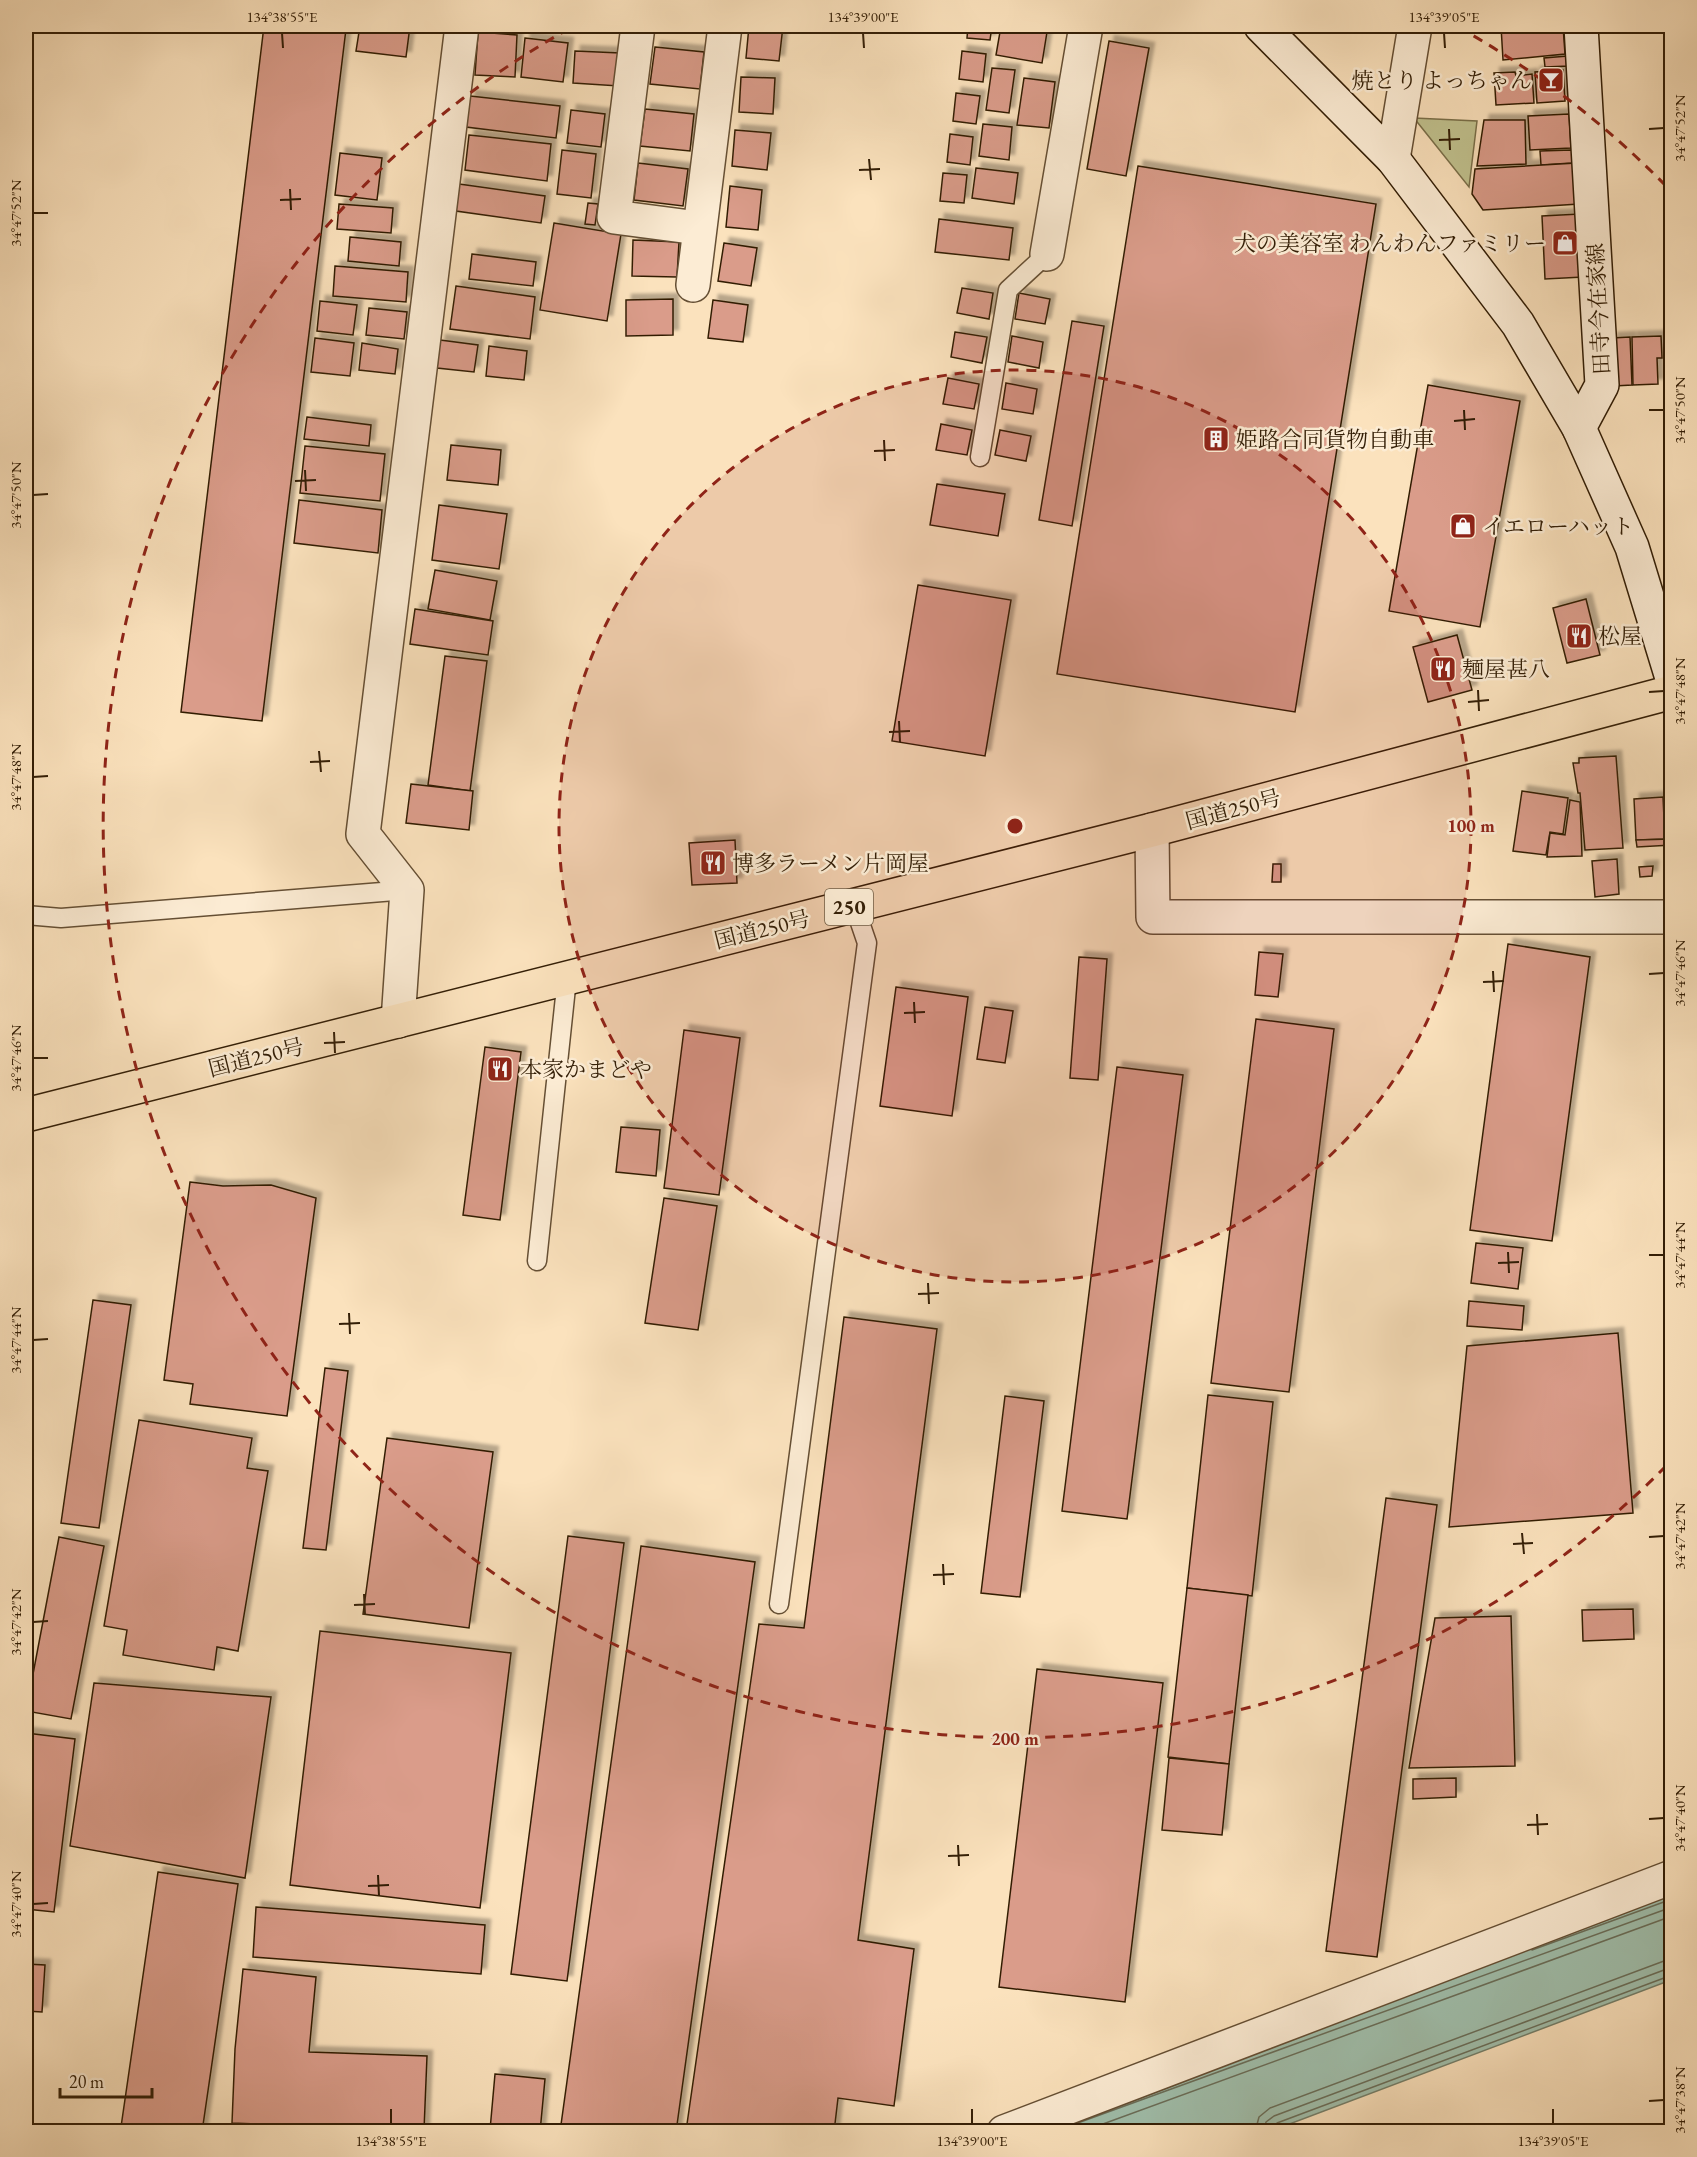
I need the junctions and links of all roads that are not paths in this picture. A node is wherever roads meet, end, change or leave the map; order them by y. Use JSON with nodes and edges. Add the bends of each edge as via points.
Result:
{"nodes":[{"id":1,"x":462,"y":26,"type":"edge"},
{"id":2,"x":638,"y":26,"type":"edge"},
{"id":3,"x":725,"y":26,"type":"edge"},
{"id":4,"x":1086,"y":26,"type":"edge"},
{"id":5,"x":1261,"y":26,"type":"edge"},
{"id":6,"x":1415,"y":26,"type":"edge"},
{"id":7,"x":1581,"y":26,"type":"edge"},
{"id":8,"x":1393,"y":159,"type":"junction"},
{"id":9,"x":698,"y":228,"type":"junction"},
{"id":10,"x":1047,"y":254,"type":"joint"},
{"id":11,"x":693,"y":285,"type":"dead end"},
{"id":12,"x":1579,"y":428,"type":"junction"},
{"id":13,"x":980,"y":457,"type":"dead end"},
{"id":14,"x":1671,"y":678,"type":"edge"},
{"id":15,"x":1671,"y":692,"type":"edge"},
{"id":16,"x":1152,"y":830,"type":"junction"},
{"id":17,"x":407,"y":890,"type":"junction"},
{"id":18,"x":854,"y":905,"type":"junction"},
{"id":19,"x":26,"y":915,"type":"edge"},
{"id":20,"x":1671,"y":917,"type":"edge"},
{"id":21,"x":567,"y":978,"type":"junction"},
{"id":22,"x":398,"y":1021,"type":"junction"},
{"id":23,"x":26,"y":1115,"type":"edge"},
{"id":24,"x":537,"y":1261,"type":"dead end"},
{"id":25,"x":779,"y":1604,"type":"dead end"},
{"id":26,"x":1671,"y":1877,"type":"edge"},
{"id":27,"x":1004,"y":2132,"type":"edge"}],
"edges":[{"from":1,"to":17,"type":"street","via":[[363,834]]},
{"from":2,"to":9,"type":"street","via":[[614,217]]},
{"from":3,"to":9,"type":"street"},
{"from":4,"to":10,"type":"street"},
{"from":5,"to":8,"type":"street"},
{"from":6,"to":8,"type":"street"},
{"from":7,"to":12,"type":"street","name":"田寺今在家線","via":[[1602,385]]},
{"from":8,"to":12,"type":"street","via":[[1518,324]]},
{"from":9,"to":11,"type":"street"},
{"from":10,"to":13,"type":"lane","via":[[1008,290]]},
{"from":12,"to":14,"type":"street","via":[[1632,547]]},
{"from":15,"to":16,"type":"highway","name":"国道250号","number":"250"},
{"from":16,"to":18,"type":"highway","name":"国道250号","number":"250"},
{"from":16,"to":20,"type":"street","via":[[1153,917]]},
{"from":17,"to":19,"type":"lane","via":[[61,918]]},
{"from":17,"to":22,"type":"street"},
{"from":18,"to":21,"type":"highway","name":"国道250号","number":"250"},
{"from":18,"to":25,"type":"lane","via":[[867,943]]},
{"from":21,"to":22,"type":"highway","name":"国道250号","number":"250"},
{"from":21,"to":24,"type":"lane"},
{"from":22,"to":23,"type":"highway","name":"国道250号","number":"250"},
{"from":26,"to":27,"type":"street"}]}
